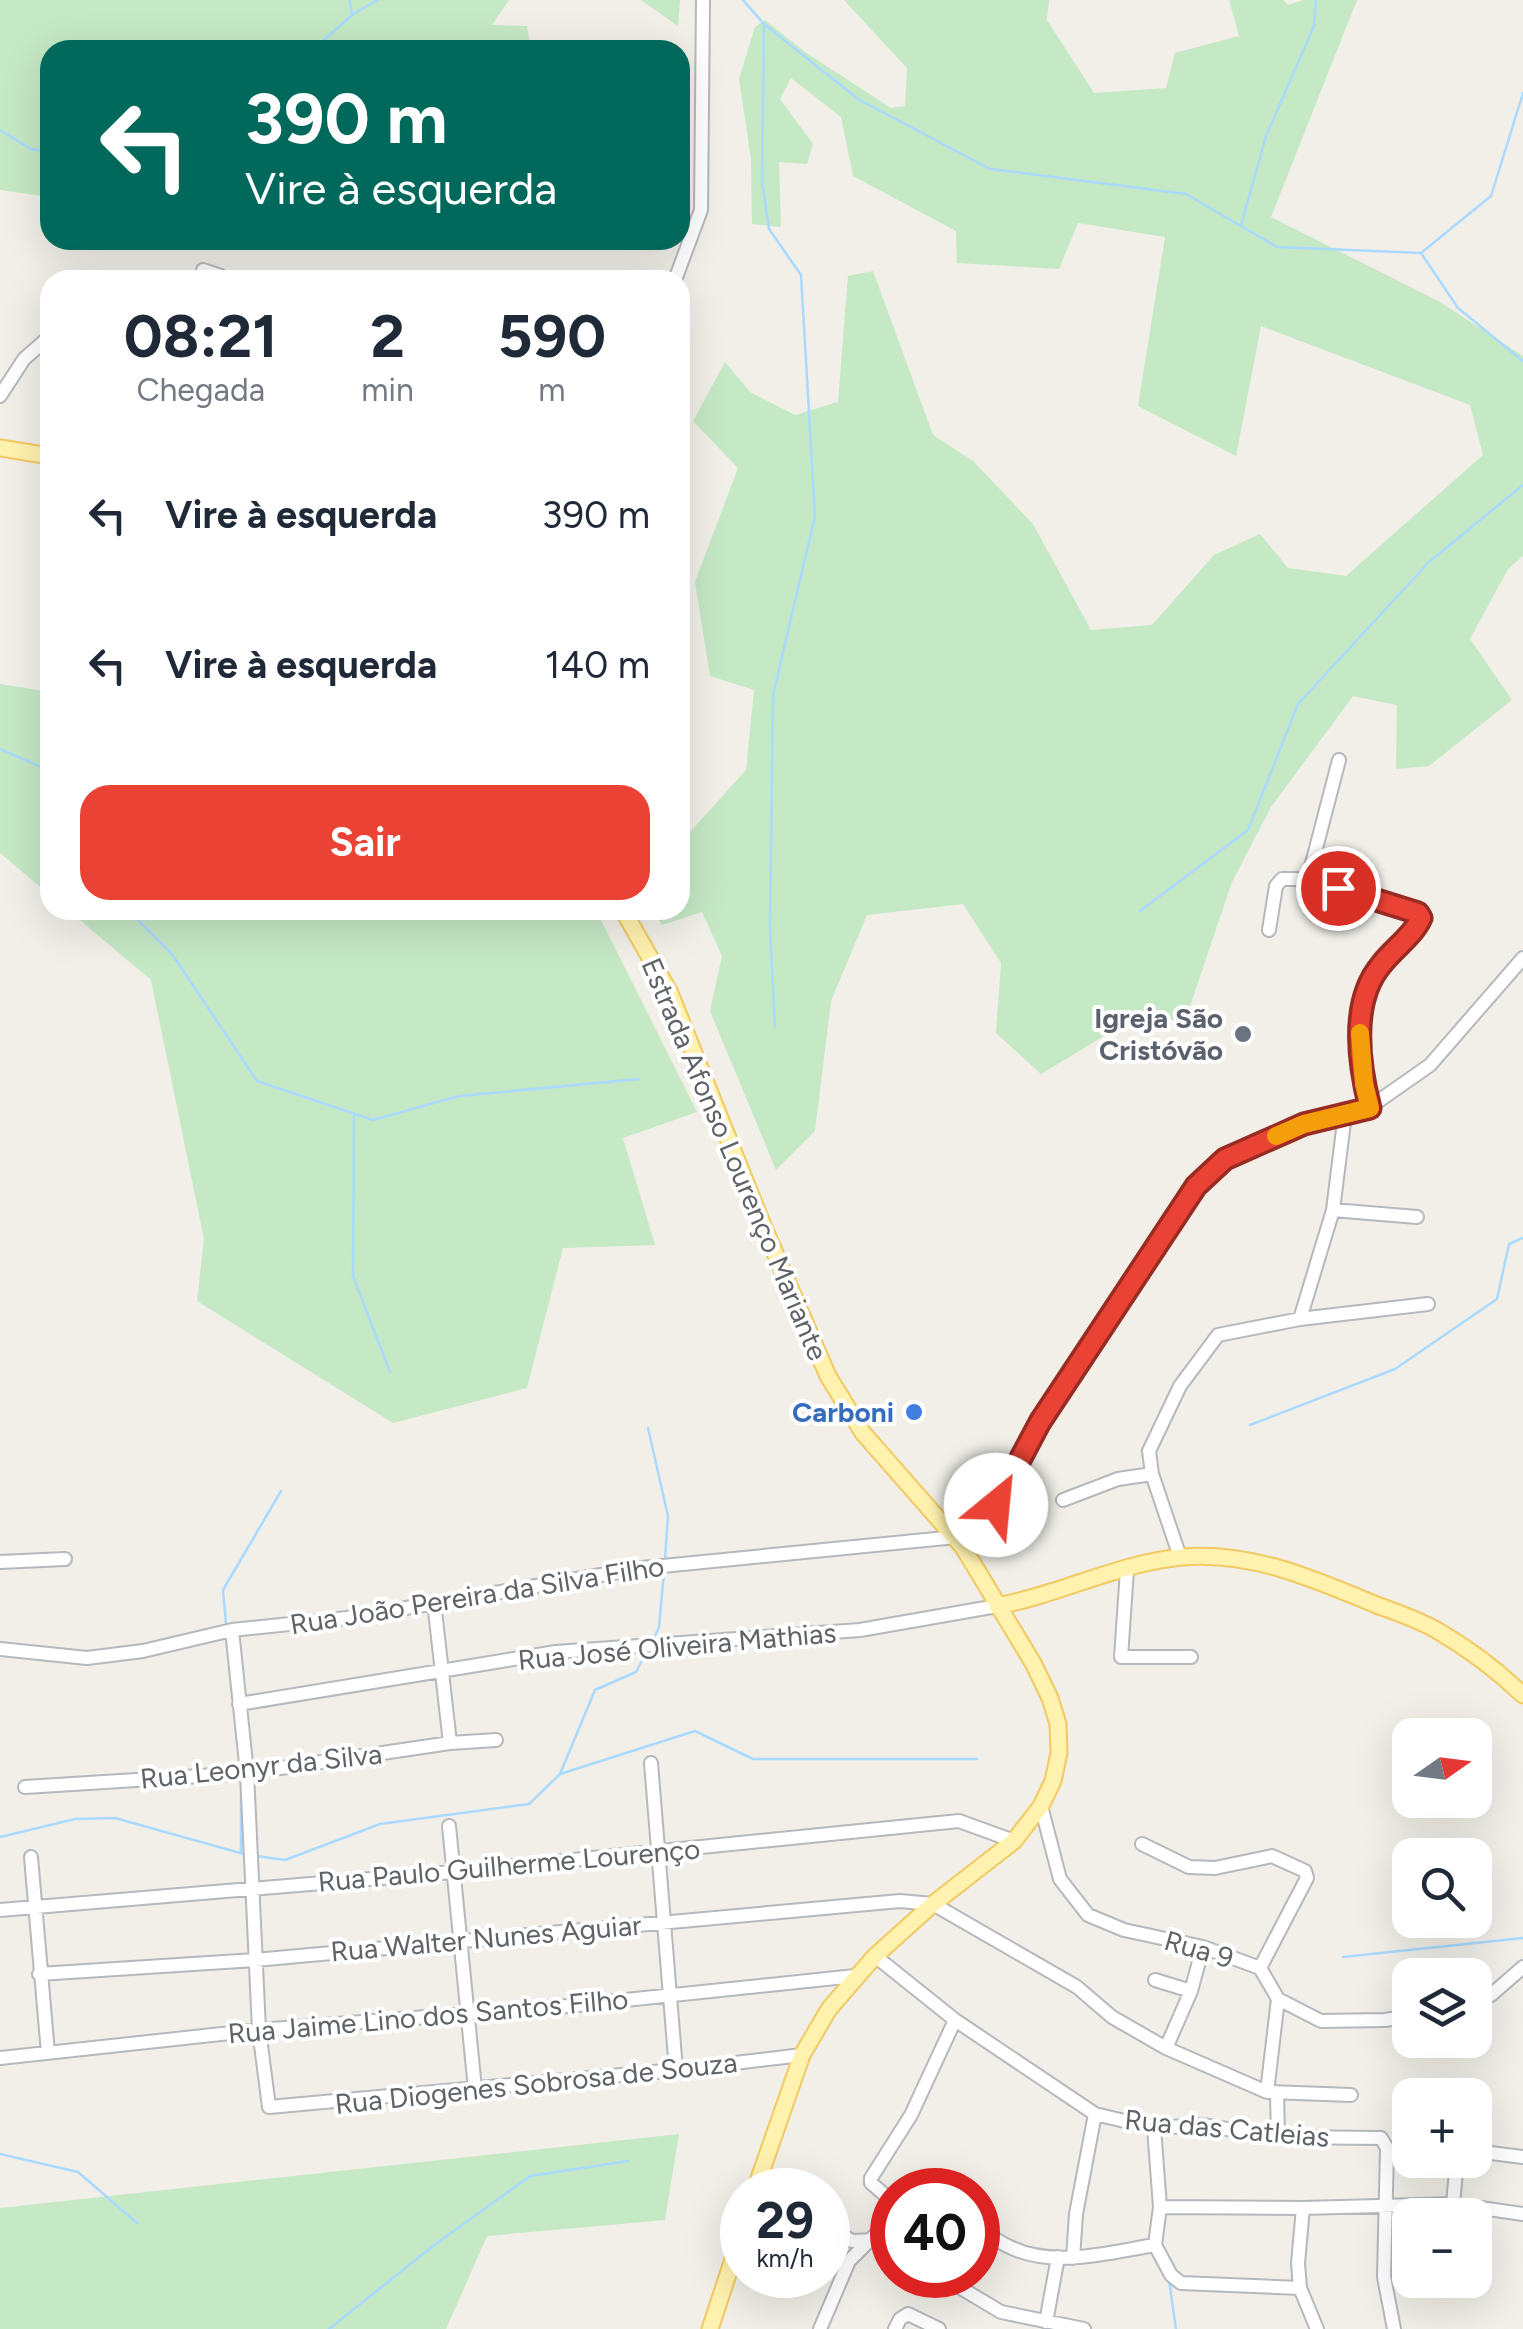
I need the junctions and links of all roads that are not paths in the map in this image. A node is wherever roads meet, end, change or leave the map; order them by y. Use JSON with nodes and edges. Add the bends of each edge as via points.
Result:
{"nodes":[{"id":1,"x":704,"y":0,"type":"edge"},
{"id":2,"x":690,"y":240,"type":"edge"},
{"id":3,"x":40,"y":344,"type":"edge"},
{"id":4,"x":0,"y":396,"type":"edge"},
{"id":5,"x":0,"y":448,"type":"edge"},
{"id":6,"x":40,"y":454,"type":"edge"},
{"id":7,"x":1339,"y":760,"type":"dead end"},
{"id":8,"x":1308,"y":879,"type":"junction"},
{"id":9,"x":629,"y":920,"type":"edge"},
{"id":10,"x":1270,"y":930,"type":"dead end"},
{"id":11,"x":1523,"y":958,"type":"edge"},
{"id":12,"x":1370,"y":1108,"type":"junction"},
{"id":13,"x":1344,"y":1114,"type":"junction"},
{"id":14,"x":1334,"y":1210,"type":"junction"},
{"id":15,"x":1417,"y":1218,"type":"dead end"},
{"id":16,"x":1428,"y":1304,"type":"dead end"},
{"id":17,"x":1300,"y":1318,"type":"junction"},
{"id":18,"x":1152,"y":1474,"type":"junction"},
{"id":19,"x":1063,"y":1500,"type":"dead end"},
{"id":20,"x":959,"y":1542,"type":"junction"},
{"id":21,"x":1180,"y":1557,"type":"junction"},
{"id":22,"x":66,"y":1559,"type":"dead end"},
{"id":23,"x":0,"y":1562,"type":"edge"},
{"id":24,"x":1127,"y":1570,"type":"junction"},
{"id":25,"x":434,"y":1602,"type":"junction"},
{"id":26,"x":997,"y":1606,"type":"junction"},
{"id":27,"x":232,"y":1630,"type":"junction"},
{"id":28,"x":0,"y":1649,"type":"edge"},
{"id":29,"x":1191,"y":1657,"type":"dead end"},
{"id":30,"x":444,"y":1672,"type":"junction"},
{"id":31,"x":1523,"y":1695,"type":"edge"},
{"id":32,"x":239,"y":1704,"type":"junction"},
{"id":33,"x":496,"y":1740,"type":"dead end"},
{"id":34,"x":450,"y":1743,"type":"junction"},
{"id":35,"x":651,"y":1763,"type":"dead end"},
{"id":36,"x":247,"y":1773,"type":"junction"},
{"id":37,"x":25,"y":1788,"type":"dead end"},
{"id":38,"x":1041,"y":1806,"type":"junction"},
{"id":39,"x":448,"y":1826,"type":"dead end"},
{"id":40,"x":1014,"y":1840,"type":"junction"},
{"id":41,"x":1142,"y":1844,"type":"dead end"},
{"id":42,"x":658,"y":1851,"type":"junction"},
{"id":43,"x":30,"y":1857,"type":"dead end"},
{"id":44,"x":454,"y":1872,"type":"junction"},
{"id":45,"x":250,"y":1888,"type":"junction"},
{"id":46,"x":933,"y":1904,"type":"junction"},
{"id":47,"x":33,"y":1907,"type":"junction"},
{"id":48,"x":0,"y":1910,"type":"edge"},
{"id":49,"x":663,"y":1922,"type":"junction"},
{"id":50,"x":460,"y":1940,"type":"junction"},
{"id":51,"x":1203,"y":1947,"type":"junction"},
{"id":52,"x":875,"y":1956,"type":"junction"},
{"id":53,"x":255,"y":1960,"type":"junction"},
{"id":54,"x":1260,"y":1968,"type":"junction"},
{"id":55,"x":1523,"y":1968,"type":"edge"},
{"id":56,"x":40,"y":1974,"type":"junction"},
{"id":57,"x":855,"y":1976,"type":"junction"},
{"id":58,"x":1155,"y":1980,"type":"dead end"},
{"id":59,"x":1192,"y":1991,"type":"junction"},
{"id":60,"x":1492,"y":1994,"type":"edge"},
{"id":61,"x":670,"y":1995,"type":"junction"},
{"id":62,"x":1278,"y":1999,"type":"junction"},
{"id":63,"x":467,"y":2013,"type":"junction"},
{"id":64,"x":1392,"y":2018,"type":"edge"},
{"id":65,"x":955,"y":2020,"type":"junction"},
{"id":66,"x":259,"y":2030,"type":"junction"},
{"id":67,"x":1166,"y":2048,"type":"junction"},
{"id":68,"x":48,"y":2053,"type":"junction"},
{"id":69,"x":802,"y":2055,"type":"junction"},
{"id":70,"x":0,"y":2058,"type":"edge"},
{"id":71,"x":676,"y":2070,"type":"junction"},
{"id":72,"x":475,"y":2089,"type":"junction"},
{"id":73,"x":1272,"y":2092,"type":"junction"},
{"id":74,"x":1351,"y":2095,"type":"dead end"},
{"id":75,"x":1095,"y":2114,"type":"junction"},
{"id":76,"x":1154,"y":2128,"type":"junction"},
{"id":77,"x":1278,"y":2136,"type":"junction"},
{"id":78,"x":1492,"y":2153,"type":"edge"},
{"id":79,"x":1523,"y":2156,"type":"edge"},
{"id":80,"x":766,"y":2168,"type":"edge"},
{"id":81,"x":877,"y":2168,"type":"edge"},
{"id":82,"x":1383,"y":2206,"type":"junction"},
{"id":83,"x":1392,"y":2206,"type":"edge"},
{"id":84,"x":1160,"y":2207,"type":"junction"},
{"id":85,"x":1304,"y":2208,"type":"junction"},
{"id":86,"x":1492,"y":2210,"type":"edge"},
{"id":87,"x":1523,"y":2214,"type":"edge"},
{"id":88,"x":1000,"y":2241,"type":"edge"},
{"id":89,"x":870,"y":2243,"type":"edge"},
{"id":90,"x":1155,"y":2245,"type":"junction"},
{"id":91,"x":1066,"y":2257,"type":"junction"},
{"id":92,"x":1300,"y":2288,"type":"junction"},
{"id":93,"x":720,"y":2298,"type":"edge"},
{"id":94,"x":978,"y":2298,"type":"edge"},
{"id":95,"x":1046,"y":2322,"type":"junction"},
{"id":96,"x":1076,"y":2328,"type":"edge"},
{"id":97,"x":710,"y":2329,"type":"edge"},
{"id":98,"x":820,"y":2329,"type":"edge"},
{"id":99,"x":895,"y":2329,"type":"edge"},
{"id":100,"x":939,"y":2329,"type":"edge"},
{"id":101,"x":1084,"y":2329,"type":"edge"},
{"id":102,"x":1318,"y":2329,"type":"edge"},
{"id":103,"x":1394,"y":2329,"type":"edge"}],
"edges":[{"from":1,"to":2,"type":"street","via":[[701,210]]},
{"from":3,"to":4,"type":"street"},
{"from":5,"to":6,"type":"main road"},
{"from":7,"to":8,"type":"street"},
{"from":8,"to":10,"type":"street","via":[[1277,881]]},
{"from":8,"to":12,"type":"street","via":[[1421,918],[1378,968],[1366,998],[1359,1040]]},
{"from":9,"to":20,"type":"main road","name":"Estrada Afonso Lourenço Mariante","via":[[670,993],[828,1376],[863,1433]]},
{"from":11,"to":12,"type":"street","via":[[1430,1066]]},
{"from":12,"to":13,"type":"street"},
{"from":13,"to":14,"type":"street"},
{"from":13,"to":20,"type":"street","via":[[1225,1159],[1196,1186],[1040,1422],[986,1521]]},
{"from":14,"to":15,"type":"street"},
{"from":14,"to":17,"type":"street"},
{"from":16,"to":17,"type":"street"},
{"from":17,"to":18,"type":"street","via":[[1218,1335],[1180,1386],[1149,1451]]},
{"from":18,"to":19,"type":"street"},
{"from":18,"to":21,"type":"street"},
{"from":20,"to":25,"type":"street","name":"Rua João Pereira da Silva Filho","via":[[642,1568]]},
{"from":20,"to":26,"type":"main road","name":"Estrada Afonso Lourenço Mariante"},
{"from":21,"to":24,"type":"main road"},
{"from":21,"to":31,"type":"main road","via":[[1231,1556],[1341,1590],[1434,1628]]},
{"from":22,"to":23,"type":"street"},
{"from":24,"to":26,"type":"main road"},
{"from":24,"to":29,"type":"street","via":[[1121,1657]]},
{"from":25,"to":27,"type":"street","name":"Rua João Pereira da Silva Filho"},
{"from":25,"to":30,"type":"street"},
{"from":26,"to":30,"type":"street","name":"Rua José Oliveira Mathias","via":[[860,1630],[573,1650]]},
{"from":26,"to":38,"type":"main road","name":"Estrada Afonso Lourenço Mariante","via":[[1058,1724],[1056,1767]]},
{"from":27,"to":28,"type":"street","name":"Rua João Pereira da Silva Filho","via":[[87,1658]]},
{"from":27,"to":32,"type":"street"},
{"from":30,"to":32,"type":"street","name":"Rua José Oliveira Mathias"},
{"from":30,"to":34,"type":"street"},
{"from":32,"to":36,"type":"street"},
{"from":33,"to":34,"type":"street","name":"Rua Leonyr da Silva"},
{"from":34,"to":36,"type":"street","name":"Rua Leonyr da Silva"},
{"from":35,"to":42,"type":"street"},
{"from":36,"to":37,"type":"street","name":"Rua Leonyr da Silva"},
{"from":36,"to":45,"type":"street"},
{"from":38,"to":40,"type":"main road","name":"Estrada Afonso Lourenço Mariante"},
{"from":38,"to":51,"type":"street","name":"Rua 9","via":[[1060,1880],[1088,1916]]},
{"from":39,"to":44,"type":"street"},
{"from":40,"to":42,"type":"street","name":"Rua Paulo Guilherme Lourenço","via":[[959,1821]]},
{"from":40,"to":46,"type":"main road","name":"Estrada Afonso Lourenço Mariante"},
{"from":41,"to":54,"type":"street","via":[[1190,1867],[1272,1856],[1305,1871]]},
{"from":42,"to":44,"type":"street","name":"Rua Paulo Guilherme Lourenço"},
{"from":42,"to":49,"type":"street"},
{"from":43,"to":47,"type":"street"},
{"from":44,"to":45,"type":"street","name":"Rua Paulo Guilherme Lourenço"},
{"from":44,"to":50,"type":"street"},
{"from":45,"to":47,"type":"street","name":"Rua Paulo Guilherme Lourenço"},
{"from":45,"to":53,"type":"street"},
{"from":46,"to":49,"type":"street","name":"Rua Walter Nunes Aguiar","via":[[900,1901]]},
{"from":46,"to":52,"type":"main road","name":"Estrada Afonso Lourenço Mariante"},
{"from":46,"to":67,"type":"street","via":[[1077,1987],[1112,2018]]},
{"from":47,"to":48,"type":"street","name":"Rua Paulo Guilherme Lourenço"},
{"from":47,"to":56,"type":"street"},
{"from":49,"to":50,"type":"street","name":"Rua Walter Nunes Aguiar"},
{"from":49,"to":61,"type":"street"},
{"from":50,"to":53,"type":"street","name":"Rua Walter Nunes Aguiar"},
{"from":50,"to":63,"type":"street"},
{"from":51,"to":54,"type":"street","name":"Rua 9"},
{"from":51,"to":59,"type":"street"},
{"from":52,"to":57,"type":"main road","name":"Estrada Afonso Lourenço Mariante"},
{"from":52,"to":65,"type":"street","name":"Rua das Catleias"},
{"from":53,"to":56,"type":"street","name":"Rua Walter Nunes Aguiar"},
{"from":53,"to":66,"type":"street"},
{"from":54,"to":62,"type":"street","name":"Rua 9"},
{"from":55,"to":60,"type":"street"},
{"from":56,"to":68,"type":"street"},
{"from":57,"to":61,"type":"street","name":"Rua Jaime Lino dos Santos Filho"},
{"from":57,"to":69,"type":"main road","name":"Estrada Afonso Lourenço Mariante"},
{"from":58,"to":59,"type":"street"},
{"from":59,"to":67,"type":"street"},
{"from":61,"to":63,"type":"street","name":"Rua Jaime Lino dos Santos Filho"},
{"from":61,"to":71,"type":"street"},
{"from":62,"to":64,"type":"street","via":[[1321,2020]]},
{"from":62,"to":73,"type":"street"},
{"from":63,"to":66,"type":"street","name":"Rua Jaime Lino dos Santos Filho"},
{"from":63,"to":72,"type":"street"},
{"from":65,"to":75,"type":"street","name":"Rua das Catleias"},
{"from":65,"to":81,"type":"street","via":[[911,2115]]},
{"from":66,"to":68,"type":"street","name":"Rua Jaime Lino dos Santos Filho"},
{"from":66,"to":72,"type":"street","name":"Rua Diogenes Sobrosa de Souza","via":[[269,2107]]},
{"from":67,"to":73,"type":"street"},
{"from":68,"to":70,"type":"street","name":"Rua Jaime Lino dos Santos Filho"},
{"from":69,"to":71,"type":"street","name":"Rua Diogenes Sobrosa de Souza"},
{"from":69,"to":80,"type":"main road","name":"Estrada Afonso Lourenço Mariante"},
{"from":71,"to":72,"type":"street","name":"Rua Diogenes Sobrosa de Souza"},
{"from":73,"to":74,"type":"street"},
{"from":73,"to":77,"type":"street"},
{"from":75,"to":76,"type":"street","name":"Rua das Catleias"},
{"from":75,"to":91,"type":"street"},
{"from":76,"to":77,"type":"street","name":"Rua das Catleias","via":[[1202,2125]]},
{"from":76,"to":84,"type":"street"},
{"from":77,"to":82,"type":"street","name":"Rua das Catleias","via":[[1381,2138],[1387,2148]]},
{"from":78,"to":79,"type":"street"},
{"from":82,"to":83,"type":"street"},
{"from":82,"to":85,"type":"street"},
{"from":82,"to":103,"type":"street","via":[[1384,2276]]},
{"from":84,"to":85,"type":"street"},
{"from":84,"to":90,"type":"street"},
{"from":85,"to":92,"type":"street"},
{"from":86,"to":87,"type":"street"},
{"from":88,"to":91,"type":"street","via":[[1016,2250]]},
{"from":89,"to":98,"type":"street","via":[[849,2261]]},
{"from":90,"to":91,"type":"street"},
{"from":90,"to":92,"type":"street","via":[[1181,2283]]},
{"from":91,"to":95,"type":"street"},
{"from":92,"to":102,"type":"street"},
{"from":93,"to":97,"type":"main road"},
{"from":94,"to":95,"type":"street","via":[[1001,2312]]},
{"from":95,"to":96,"type":"street"},
{"from":96,"to":101,"type":"street"},
{"from":99,"to":100,"type":"street","via":[[908,2314]]}]}
